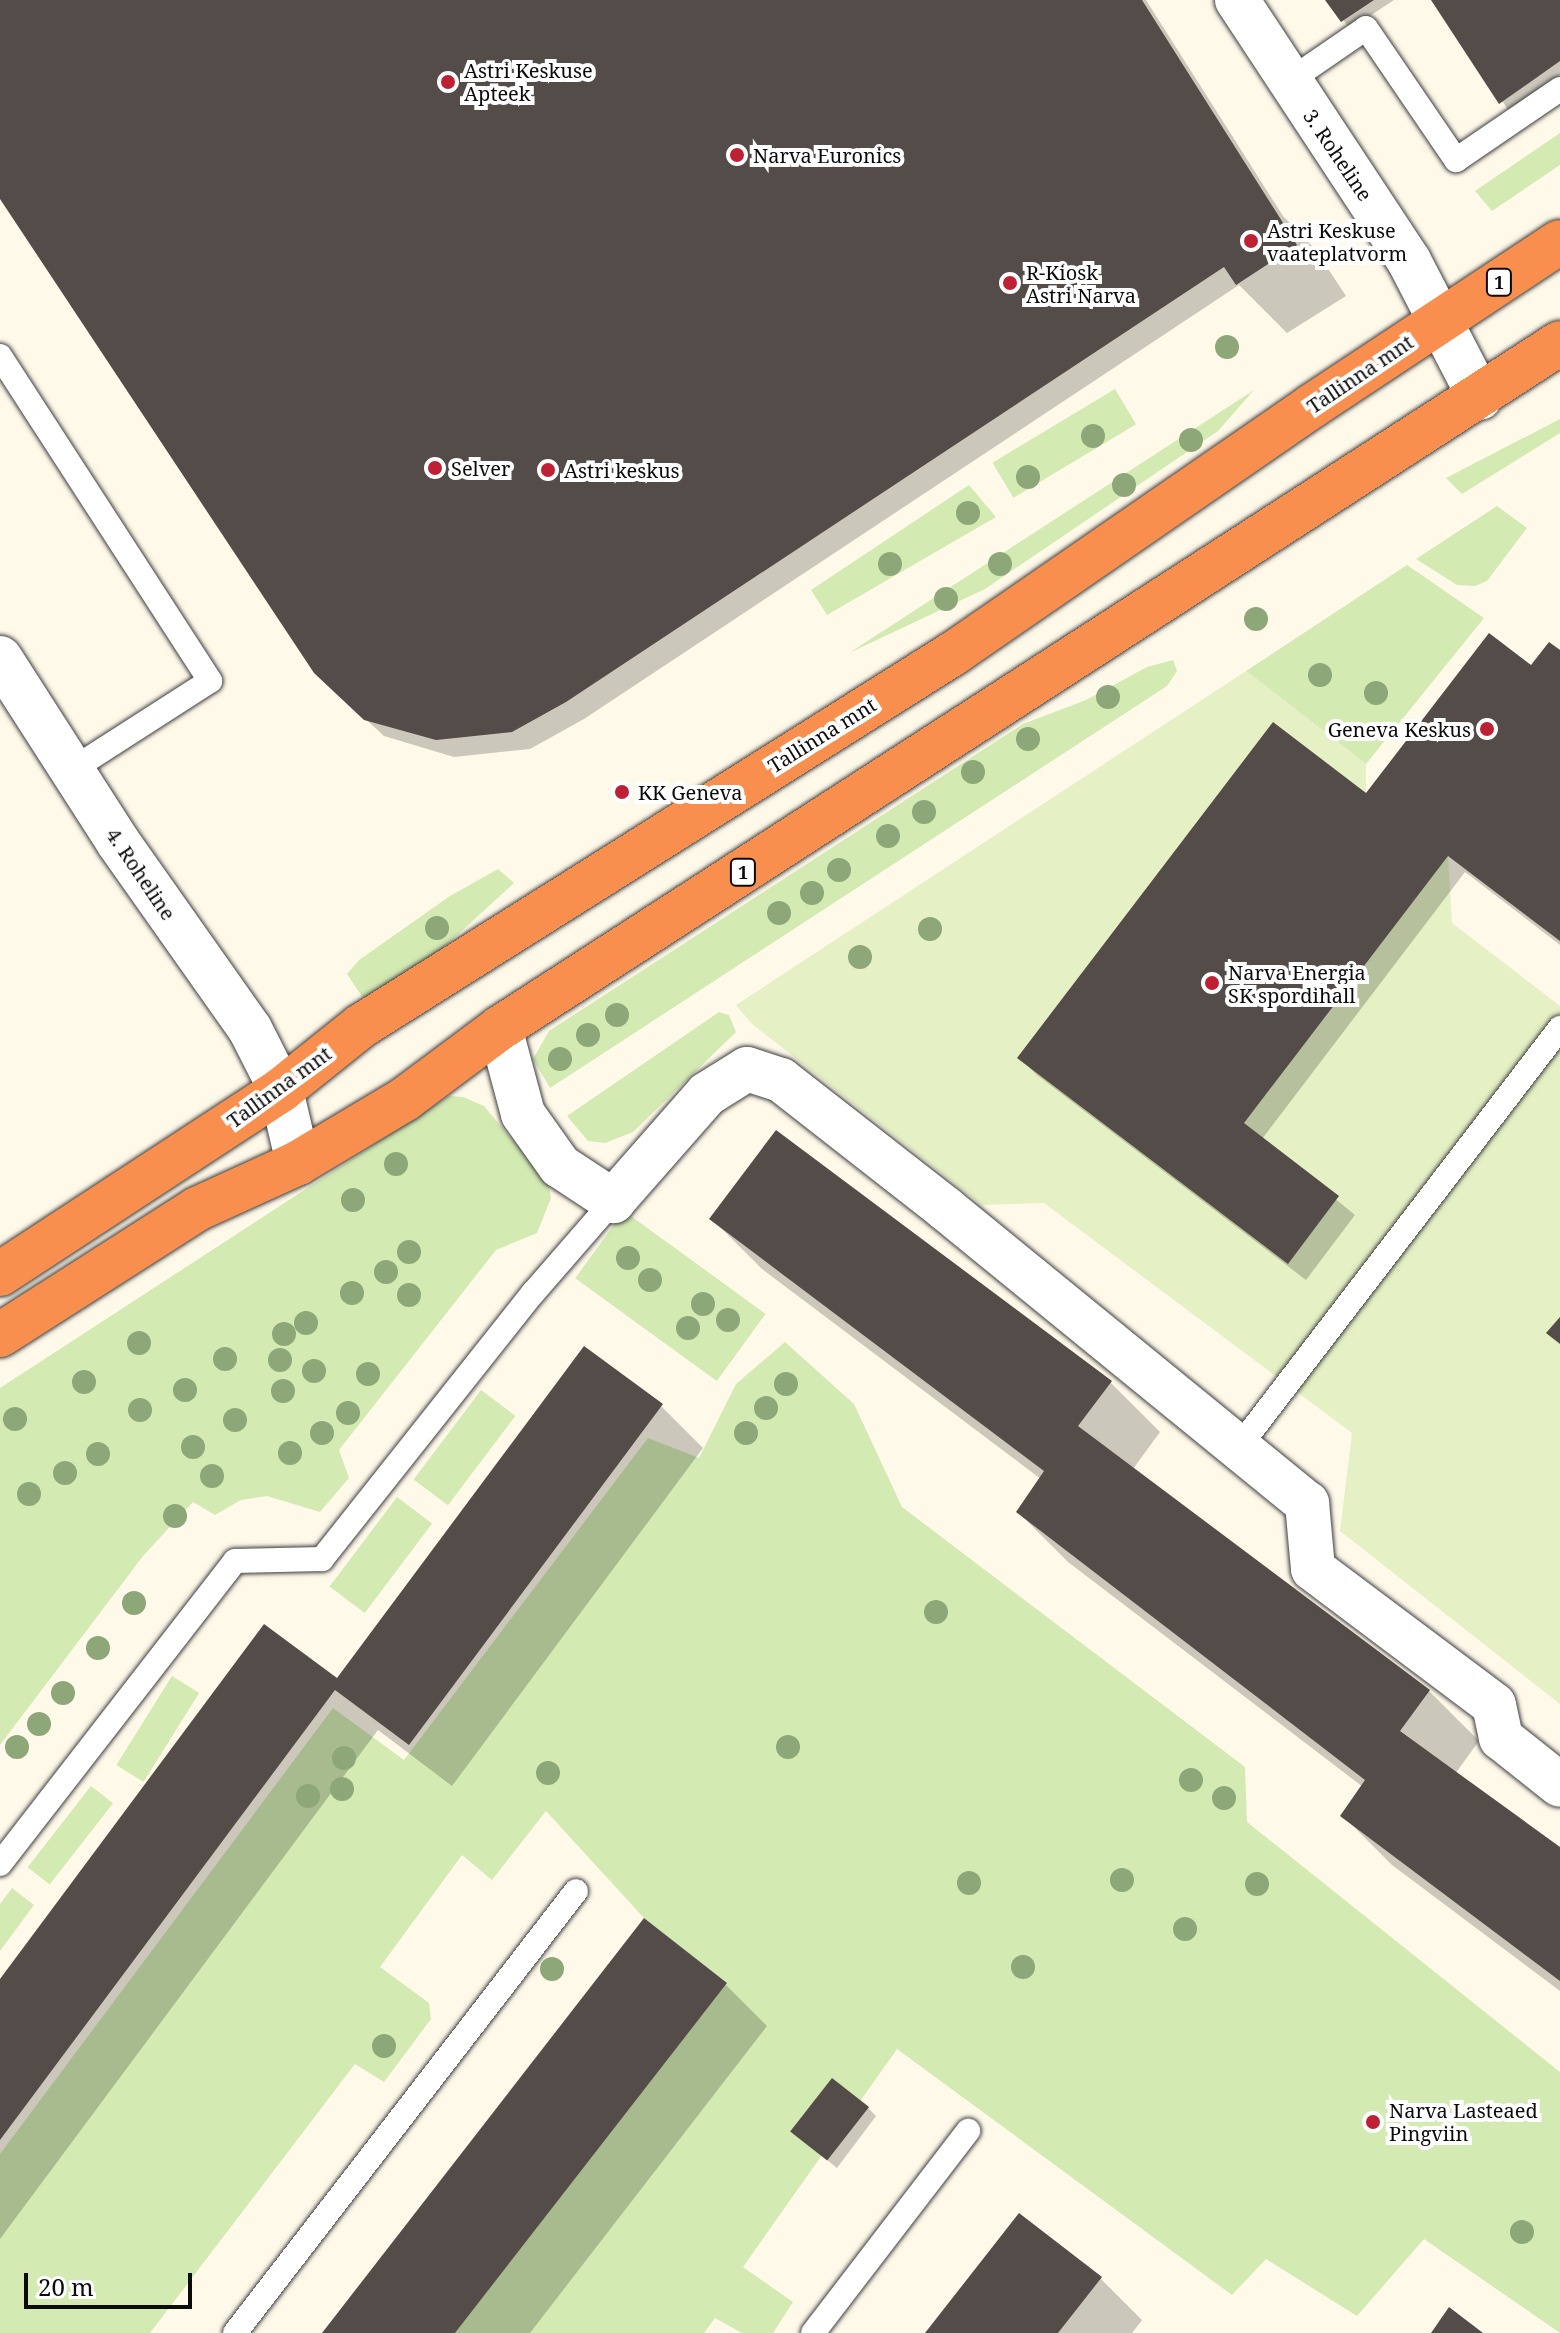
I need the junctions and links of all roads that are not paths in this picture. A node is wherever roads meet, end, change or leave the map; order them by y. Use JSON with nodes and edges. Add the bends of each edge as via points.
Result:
{"nodes":[{"id":1,"x":1237,"y":0,"type":"edge"},
{"id":2,"x":1289,"y":81,"type":"junction"},
{"id":3,"x":1560,"y":89,"type":"edge"},
{"id":4,"x":1560,"y":242,"type":"edge"},
{"id":5,"x":1439,"y":322,"type":"junction"},
{"id":6,"x":1560,"y":343,"type":"edge"},
{"id":7,"x":0,"y":356,"type":"edge"},
{"id":8,"x":1480,"y":398,"type":"junction"},
{"id":9,"x":0,"y":658,"type":"edge"},
{"id":10,"x":69,"y":762,"type":"junction"},
{"id":11,"x":500,"y":1028,"type":"junction"},
{"id":12,"x":1560,"y":1028,"type":"edge"},
{"id":13,"x":281,"y":1090,"type":"junction"},
{"id":14,"x":298,"y":1163,"type":"junction"},
{"id":15,"x":613,"y":1201,"type":"junction"},
{"id":16,"x":0,"y":1274,"type":"edge"},
{"id":17,"x":0,"y":1335,"type":"edge"},
{"id":18,"x":1239,"y":1447,"type":"junction"},
{"id":19,"x":1560,"y":1785,"type":"edge"},
{"id":20,"x":0,"y":1864,"type":"edge"},
{"id":21,"x":576,"y":1891,"type":"dead end"},
{"id":22,"x":968,"y":2131,"type":"dead end"},
{"id":23,"x":235,"y":2333,"type":"edge"},
{"id":24,"x":813,"y":2333,"type":"edge"}],
"edges":[{"from":1,"to":2,"type":"street","name":"3. Roheline"},
{"from":2,"to":3,"type":"lane","via":[[1366,28],[1456,160]]},
{"from":2,"to":5,"type":"street","name":"3. Roheline","via":[[1409,261]]},
{"from":4,"to":5,"type":"highway","name":"Tallinna mnt","number":"1"},
{"from":5,"to":8,"type":"street","name":"3. Roheline"},
{"from":5,"to":13,"type":"highway","name":"Tallinna mnt","number":"1","via":[[954,653],[361,1026]]},
{"from":6,"to":8,"type":"highway","number":"1"},
{"from":7,"to":10,"type":"lane","via":[[210,681]]},
{"from":8,"to":11,"type":"highway","number":"1"},
{"from":9,"to":10,"type":"street","name":"4. Roheline"},
{"from":10,"to":13,"type":"street","name":"4. Roheline","via":[[250,1029]]},
{"from":11,"to":14,"type":"highway","number":"1","via":[[405,1099]]},
{"from":11,"to":15,"type":"street","via":[[523,1114],[560,1166]]},
{"from":12,"to":18,"type":"lane"},
{"from":13,"to":14,"type":"street","name":"4. Roheline"},
{"from":13,"to":16,"type":"highway","name":"Tallinna mnt","number":"1"},
{"from":14,"to":17,"type":"highway","number":"1","via":[[197,1209]]},
{"from":15,"to":18,"type":"street","via":[[707,1094],[747,1069],[781,1080]]},
{"from":15,"to":20,"type":"lane","via":[[533,1293],[322,1559],[235,1561]]},
{"from":18,"to":19,"type":"street","via":[[1307,1503],[1313,1569],[1494,1705],[1501,1738]]},
{"from":21,"to":23,"type":"lane"},
{"from":22,"to":24,"type":"lane"}]}
